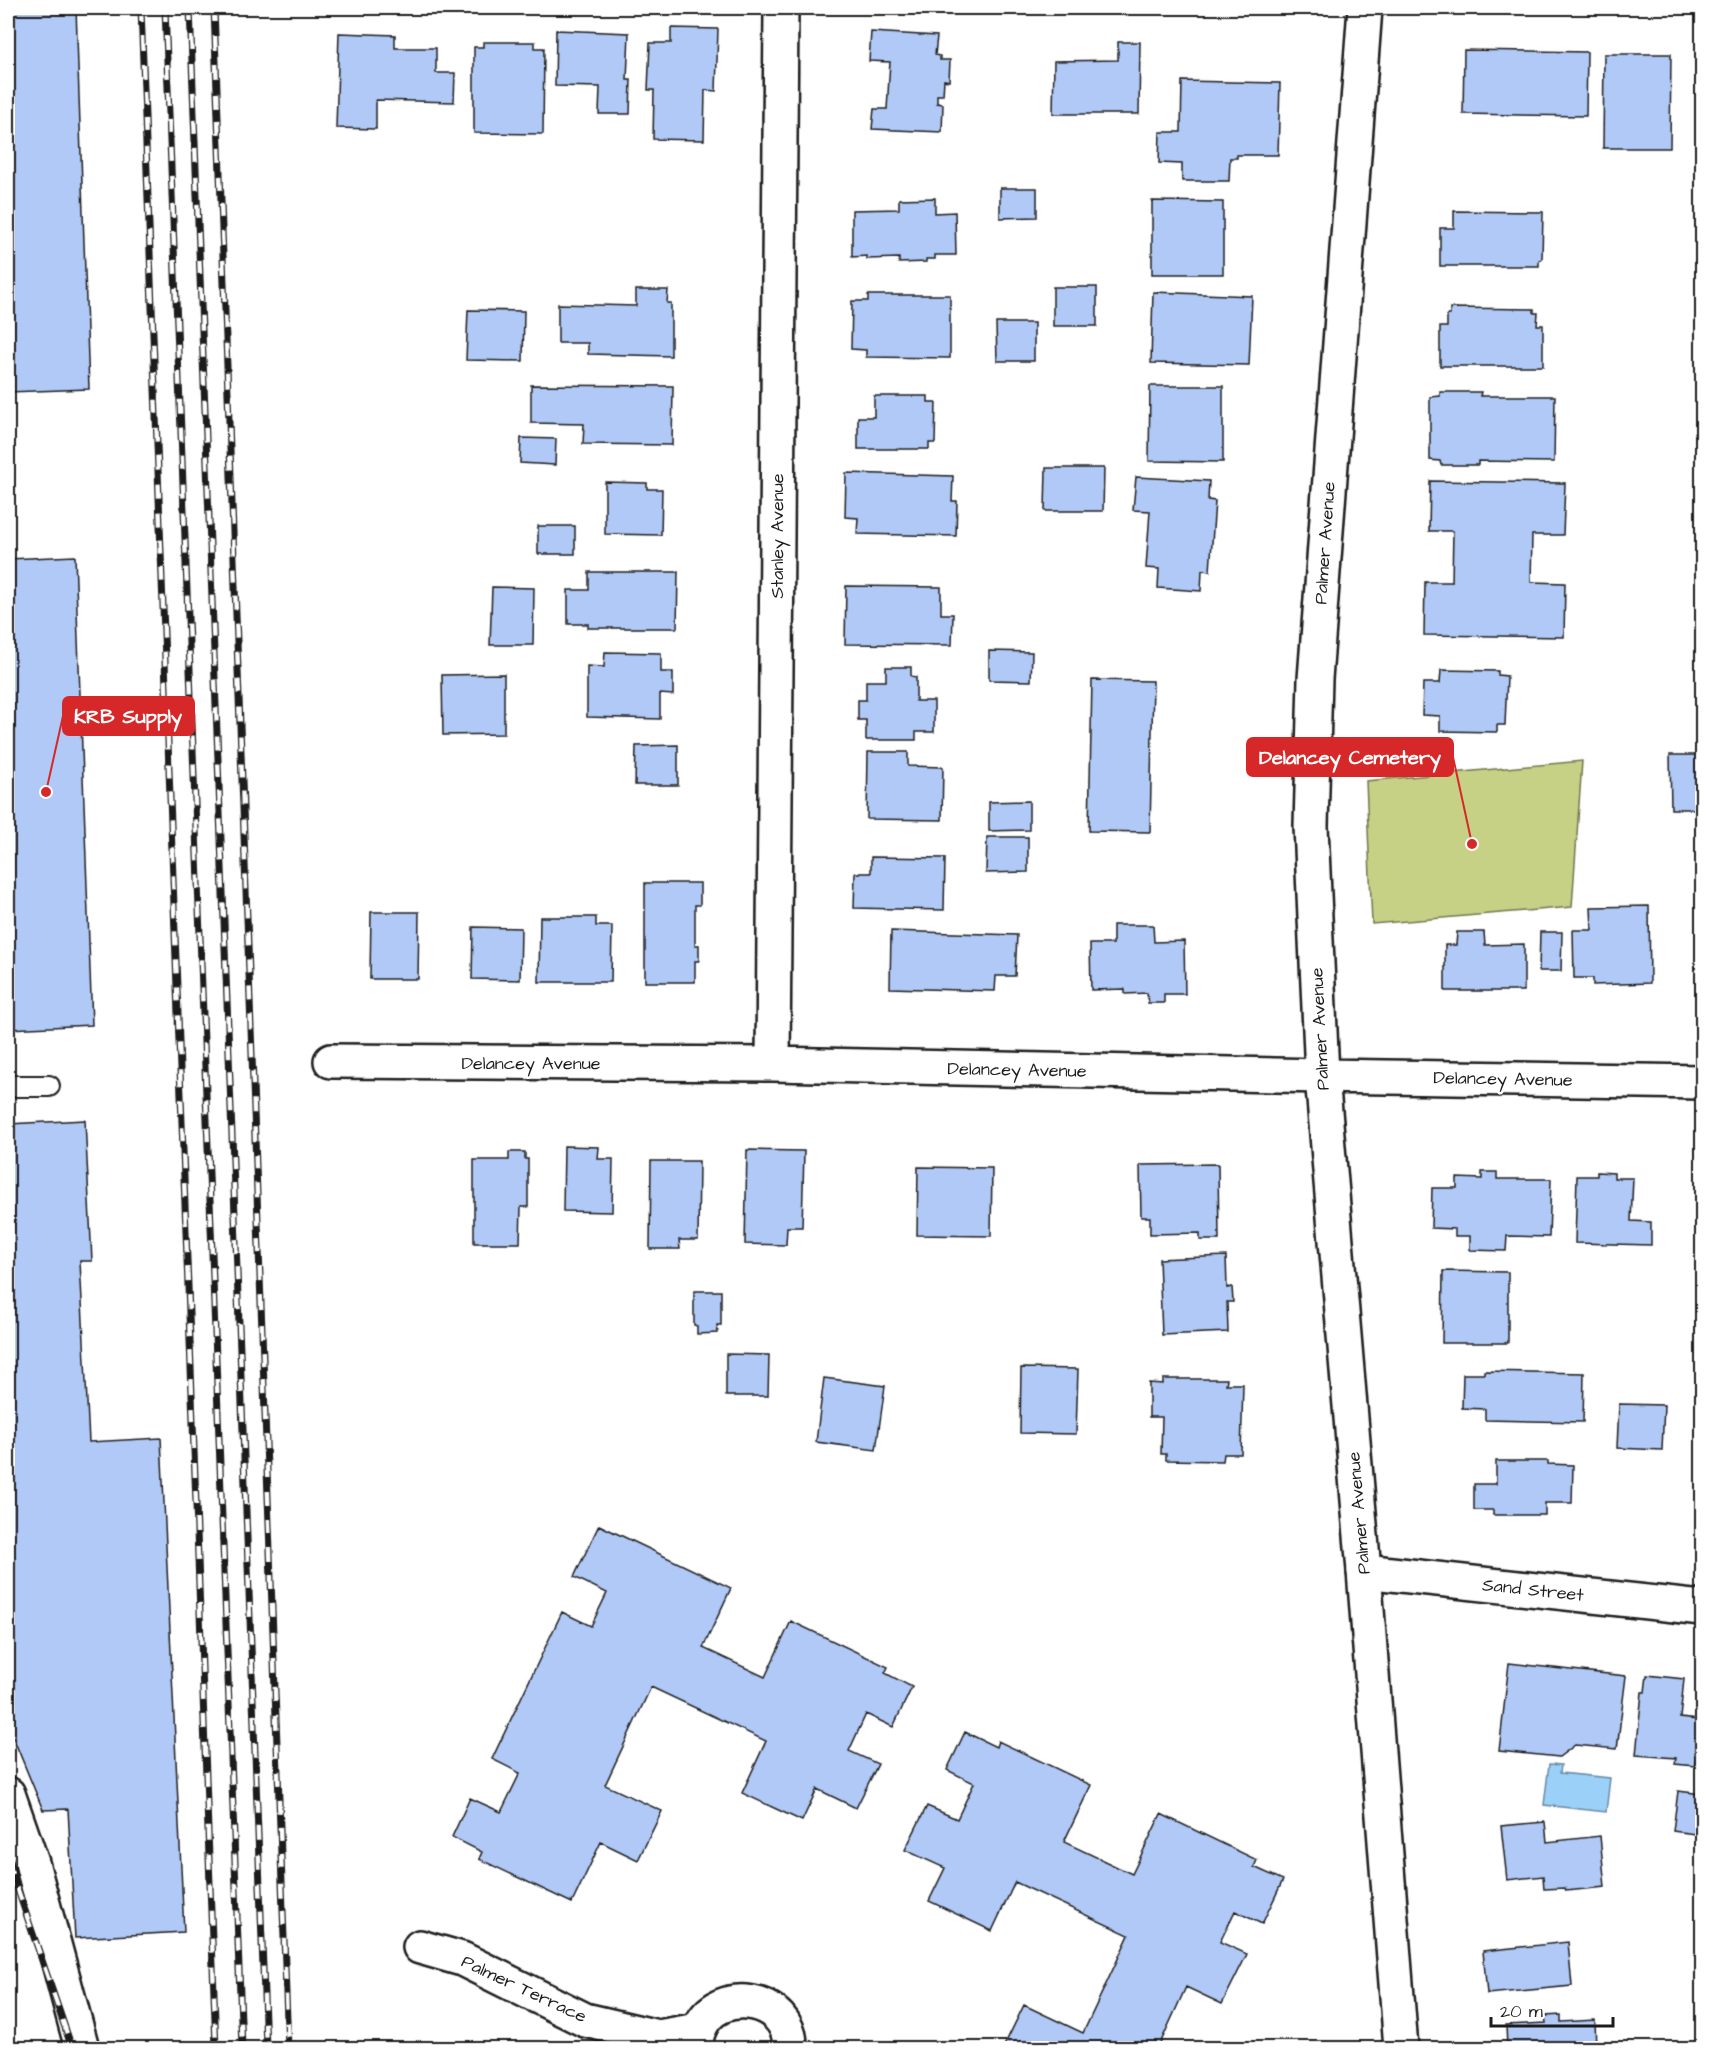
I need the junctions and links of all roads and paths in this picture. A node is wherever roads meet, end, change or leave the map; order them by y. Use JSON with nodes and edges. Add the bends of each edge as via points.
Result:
{"nodes":[{"id":1,"x":781,"y":8,"type":"edge"},
{"id":2,"x":1365,"y":8,"type":"edge"},
{"id":3,"x":331,"y":1061,"type":"dead end"},
{"id":4,"x":773,"y":1064,"type":"junction"},
{"id":5,"x":1322,"y":1076,"type":"junction"},
{"id":6,"x":1702,"y":1082,"type":"edge"},
{"id":7,"x":8,"y":1086,"type":"edge"},
{"id":8,"x":48,"y":1086,"type":"dead end"},
{"id":9,"x":1364,"y":1571,"type":"junction"},
{"id":10,"x":1702,"y":1608,"type":"edge"},
{"id":11,"x":8,"y":1794,"type":"edge"},
{"id":12,"x":420,"y":1947,"type":"dead end"},
{"id":13,"x":697,"y":2039,"type":"edge"},
{"id":14,"x":82,"y":2049,"type":"edge"},
{"id":15,"x":790,"y":2049,"type":"edge"},
{"id":16,"x":1401,"y":2049,"type":"edge"}],
"edges":[{"from":1,"to":4,"type":"street","name":"Stanley Avenue"},
{"from":2,"to":5,"type":"street","name":"Palmer Avenue","via":[[1315,679],[1311,826]]},
{"from":3,"to":4,"type":"street","name":"Delancey Avenue"},
{"from":4,"to":5,"type":"street","name":"Delancey Avenue"},
{"from":5,"to":6,"type":"street","name":"Delancey Avenue"},
{"from":5,"to":9,"type":"street","name":"Palmer Avenue"},
{"from":7,"to":8,"type":"lane"},
{"from":9,"to":10,"type":"street","name":"Sand Street"},
{"from":9,"to":16,"type":"street","name":"Palmer Avenue"},
{"from":11,"to":14,"type":"street","via":[[32,1863]]},
{"from":12,"to":13,"type":"street","name":"Palmer Terrace","via":[[462,1959],[585,2020],[658,2037]]},
{"from":13,"to":15,"type":"street","name":"Palmer Terrace","via":[[707,2017],[720,2007],[743,2000],[761,2003],[775,2012],[786,2026]]}]}
